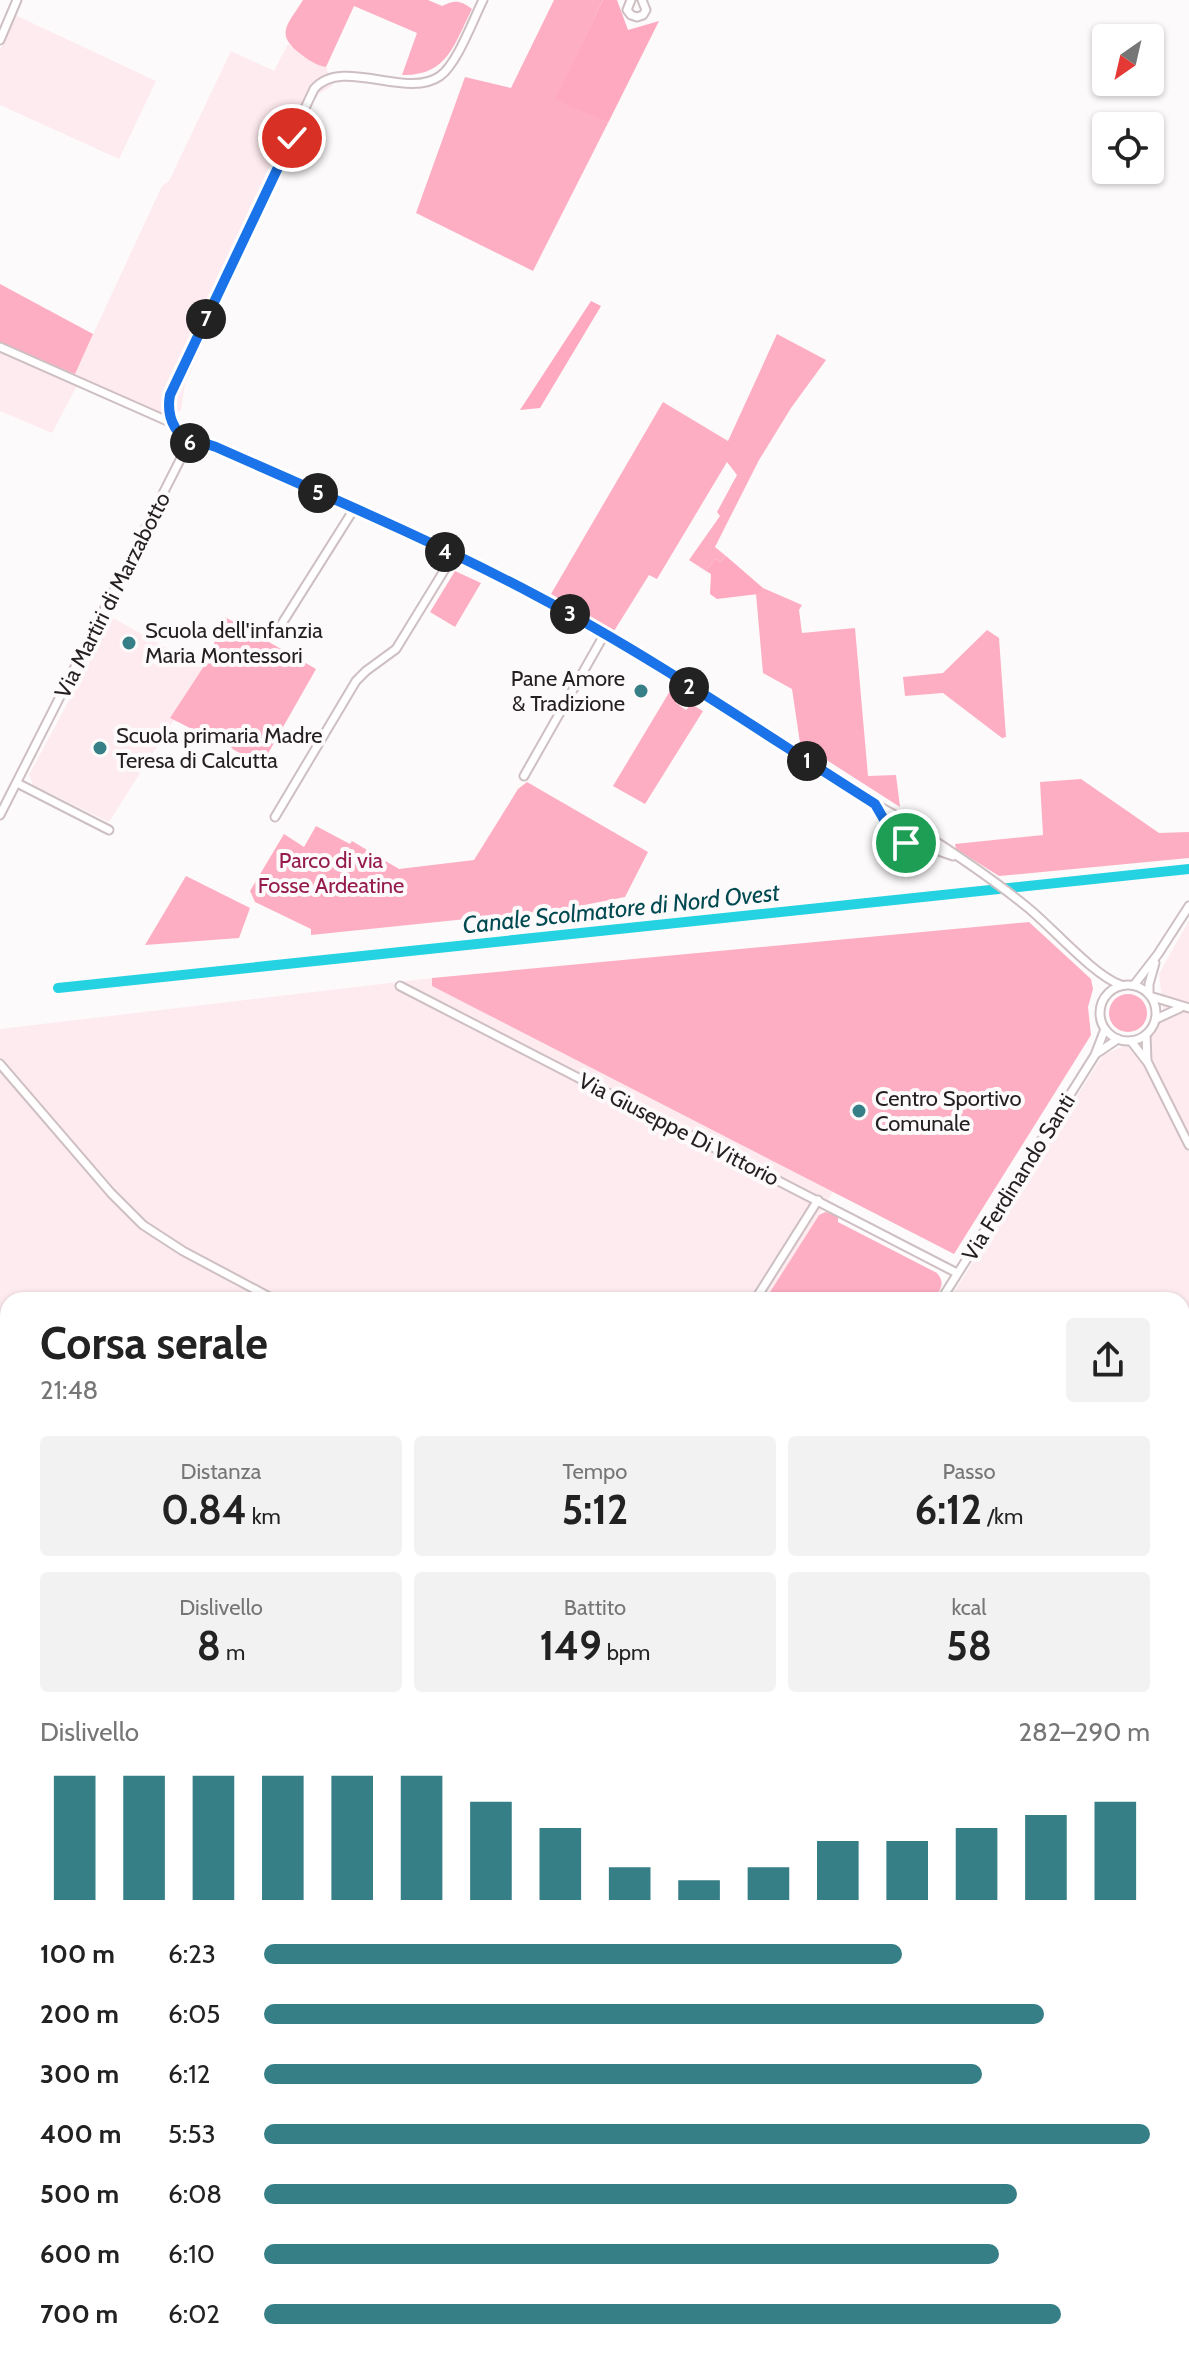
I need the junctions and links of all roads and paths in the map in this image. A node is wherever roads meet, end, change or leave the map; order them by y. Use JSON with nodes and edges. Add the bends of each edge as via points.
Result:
{"nodes":[{"id":1,"x":17,"y":0,"type":"edge"},
{"id":2,"x":483,"y":0,"type":"edge"},
{"id":3,"x":642,"y":0,"type":"edge"},
{"id":4,"x":627,"y":2,"type":"edge"},
{"id":5,"x":0,"y":40,"type":"edge"},
{"id":6,"x":0,"y":347,"type":"edge"},
{"id":7,"x":172,"y":423,"type":"junction"},
{"id":8,"x":193,"y":445,"type":"junction"},
{"id":9,"x":354,"y":509,"type":"junction"},
{"id":10,"x":453,"y":556,"type":"junction"},
{"id":11,"x":276,"y":633,"type":"dead end"},
{"id":12,"x":604,"y":635,"type":"junction"},
{"id":13,"x":524,"y":776,"type":"dead end"},
{"id":14,"x":17,"y":783,"type":"junction"},
{"id":15,"x":875,"y":804,"type":"junction"},
{"id":16,"x":0,"y":815,"type":"edge"},
{"id":17,"x":895,"y":815,"type":"junction"},
{"id":18,"x":275,"y":817,"type":"dead end"},
{"id":19,"x":886,"y":823,"type":"junction"},
{"id":20,"x":913,"y":826,"type":"junction"},
{"id":21,"x":109,"y":830,"type":"dead end"},
{"id":22,"x":906,"y":843,"type":"junction"},
{"id":23,"x":958,"y":858,"type":"junction"},
{"id":24,"x":1189,"y":906,"type":"edge"},
{"id":25,"x":1158,"y":954,"type":"junction"},
{"id":26,"x":1099,"y":974,"type":"junction"},
{"id":27,"x":1121,"y":985,"type":"junction"},
{"id":28,"x":1134,"y":985,"type":"junction"},
{"id":29,"x":400,"y":986,"type":"dead end"},
{"id":30,"x":1150,"y":995,"type":"junction"},
{"id":31,"x":1105,"y":997,"type":"junction"},
{"id":32,"x":1186,"y":1007,"type":"edge"},
{"id":33,"x":1156,"y":1019,"type":"junction"},
{"id":34,"x":1105,"y":1029,"type":"junction"},
{"id":35,"x":1146,"y":1035,"type":"junction"},
{"id":36,"x":1118,"y":1039,"type":"junction"},
{"id":37,"x":1131,"y":1041,"type":"junction"},
{"id":38,"x":1095,"y":1055,"type":"junction"},
{"id":39,"x":1148,"y":1063,"type":"junction"},
{"id":40,"x":0,"y":1064,"type":"edge"},
{"id":41,"x":1189,"y":1145,"type":"edge"},
{"id":42,"x":818,"y":1200,"type":"junction"},
{"id":43,"x":957,"y":1273,"type":"junction"},
{"id":44,"x":260,"y":1292,"type":"edge"},
{"id":45,"x":760,"y":1292,"type":"edge"},
{"id":46,"x":946,"y":1292,"type":"edge"}],
"edges":[{"from":1,"to":5,"type":"street"},
{"from":2,"to":7,"type":"street","via":[[452,62],[438,77],[407,82],[333,76],[314,89],[173,387]]},
{"from":3,"to":4,"type":"street","via":[[646,10],[640,17],[631,15]]},
{"from":6,"to":7,"type":"street"},
{"from":7,"to":8,"type":"street"},
{"from":8,"to":9,"type":"street","via":[[216,447]]},
{"from":8,"to":14,"type":"street","name":"Via Martiri di Marzabotto","via":[[181,458]]},
{"from":9,"to":10,"type":"street"},
{"from":9,"to":11,"type":"street"},
{"from":10,"to":12,"type":"street"},
{"from":10,"to":18,"type":"street","via":[[400,644],[356,681]]},
{"from":12,"to":13,"type":"street"},
{"from":12,"to":15,"type":"street"},
{"from":14,"to":16,"type":"street","name":"Via Martiri di Marzabotto"},
{"from":14,"to":21,"type":"street"},
{"from":15,"to":17,"type":"street"},
{"from":15,"to":19,"type":"street"},
{"from":17,"to":19,"type":"street"},
{"from":17,"to":20,"type":"street","via":[[908,818]]},
{"from":19,"to":22,"type":"street","via":[[888,840]]},
{"from":20,"to":22,"type":"street"},
{"from":20,"to":23,"type":"street"},
{"from":22,"to":23,"type":"street"},
{"from":23,"to":26,"type":"street","via":[[1018,900]]},
{"from":24,"to":25,"type":"street"},
{"from":25,"to":28,"type":"street"},
{"from":25,"to":30,"type":"street"},
{"from":26,"to":27,"type":"street"},
{"from":26,"to":31,"type":"street"},
{"from":27,"to":28,"type":"street"},
{"from":27,"to":31,"type":"street"},
{"from":28,"to":30,"type":"street"},
{"from":29,"to":42,"type":"street","name":"Via Giuseppe Di Vittorio"},
{"from":30,"to":32,"type":"street"},
{"from":30,"to":33,"type":"street"},
{"from":31,"to":34,"type":"street","via":[[1100,1013]]},
{"from":32,"to":33,"type":"street"},
{"from":33,"to":35,"type":"street"},
{"from":34,"to":36,"type":"street"},
{"from":34,"to":38,"type":"street","name":"Via Ferdinando Santi"},
{"from":35,"to":37,"type":"street"},
{"from":35,"to":39,"type":"street"},
{"from":36,"to":37,"type":"street"},
{"from":36,"to":38,"type":"street","name":"Via Ferdinando Santi"},
{"from":37,"to":39,"type":"street"},
{"from":38,"to":43,"type":"street","name":"Via Ferdinando Santi"},
{"from":39,"to":41,"type":"street"},
{"from":40,"to":44,"type":"street","via":[[143,1225]]},
{"from":42,"to":43,"type":"street","name":"Via Giuseppe Di Vittorio"},
{"from":42,"to":45,"type":"street"},
{"from":43,"to":46,"type":"street","name":"Via Ferdinando Santi"}]}
